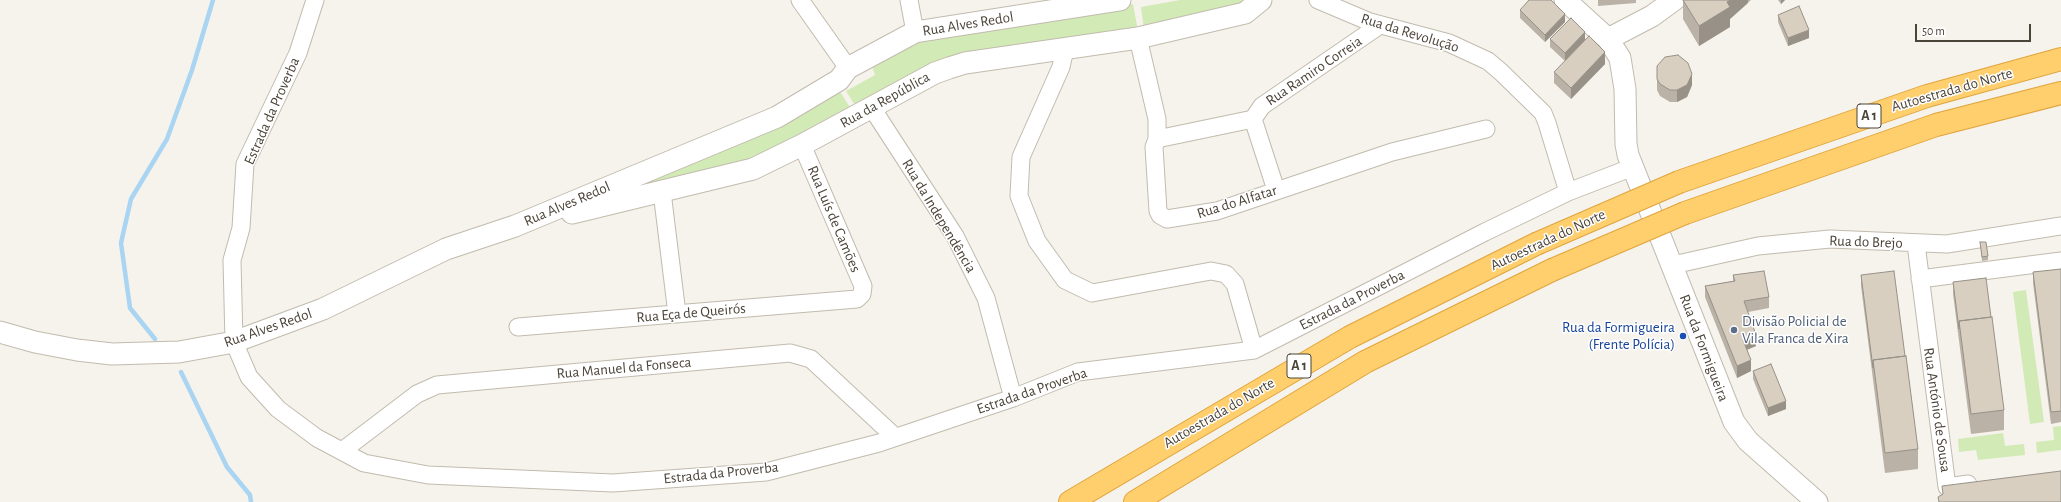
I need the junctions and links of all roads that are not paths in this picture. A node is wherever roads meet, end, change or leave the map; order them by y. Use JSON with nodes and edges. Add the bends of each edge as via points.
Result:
{"nodes":[{"id":1,"x":314,"y":0,"type":"edge"},
{"id":2,"x":800,"y":0,"type":"edge"},
{"id":3,"x":909,"y":0,"type":"edge"},
{"id":4,"x":1120,"y":0,"type":"edge"},
{"id":5,"x":1261,"y":0,"type":"edge"},
{"id":6,"x":1318,"y":0,"type":"edge"},
{"id":7,"x":1565,"y":0,"type":"edge"},
{"id":8,"x":1674,"y":0,"type":"edge"},
{"id":9,"x":1380,"y":25,"type":"junction"},
{"id":10,"x":915,"y":32,"type":"junction"},
{"id":11,"x":1138,"y":38,"type":"junction"},
{"id":12,"x":1608,"y":39,"type":"junction"},
{"id":13,"x":1065,"y":49,"type":"junction"},
{"id":14,"x":2061,"y":59,"type":"edge"},
{"id":15,"x":848,"y":68,"type":"junction"},
{"id":16,"x":2061,"y":93,"type":"edge"},
{"id":17,"x":872,"y":108,"type":"junction"},
{"id":18,"x":1253,"y":119,"type":"junction"},
{"id":19,"x":1486,"y":129,"type":"dead end"},
{"id":20,"x":1157,"y":139,"type":"junction"},
{"id":21,"x":802,"y":145,"type":"junction"},
{"id":22,"x":1632,"y":166,"type":"junction"},
{"id":23,"x":1276,"y":190,"type":"junction"},
{"id":24,"x":662,"y":192,"type":"junction"},
{"id":25,"x":1568,"y":192,"type":"junction"},
{"id":26,"x":515,"y":226,"type":"junction"},
{"id":27,"x":2061,"y":226,"type":"edge"},
{"id":28,"x":1916,"y":244,"type":"junction"},
{"id":29,"x":2061,"y":261,"type":"edge"},
{"id":30,"x":1673,"y":265,"type":"junction"},
{"id":31,"x":1920,"y":279,"type":"junction"},
{"id":32,"x":862,"y":294,"type":"joint"},
{"id":33,"x":677,"y":314,"type":"junction"},
{"id":34,"x":518,"y":327,"type":"dead end"},
{"id":35,"x":0,"y":332,"type":"edge"},
{"id":36,"x":234,"y":342,"type":"junction"},
{"id":37,"x":1254,"y":350,"type":"junction"},
{"id":38,"x":1013,"y":398,"type":"junction"},
{"id":39,"x":895,"y":437,"type":"junction"},
{"id":40,"x":342,"y":451,"type":"junction"},
{"id":41,"x":1984,"y":482,"type":"edge"},
{"id":42,"x":1070,"y":502,"type":"edge"},
{"id":43,"x":1135,"y":502,"type":"edge"},
{"id":44,"x":1817,"y":502,"type":"edge"}],
"edges":[{"from":1,"to":36,"type":"street","name":"Estrada da Proverba","via":[[298,53],[245,164],[241,228],[232,260]]},
{"from":2,"to":15,"type":"street"},
{"from":3,"to":10,"type":"street"},
{"from":4,"to":10,"type":"street","name":"Rua Alves Redol"},
{"from":5,"to":11,"type":"street","name":"Rua da República","via":[[1245,13]]},
{"from":6,"to":9,"type":"street","name":"Rua da Revolução"},
{"from":7,"to":12,"type":"street","name":"Rua da Formigueira"},
{"from":8,"to":12,"type":"street","via":[[1652,16]]},
{"from":9,"to":18,"type":"street","name":"Rua Ramiro Correia","via":[[1262,106]]},
{"from":9,"to":25,"type":"street","name":"Rua da Revolução","via":[[1449,43],[1488,61],[1501,72],[1543,113]]},
{"from":10,"to":15,"type":"street","name":"Rua Alves Redol"},
{"from":11,"to":13,"type":"street","name":"Rua da República"},
{"from":11,"to":20,"type":"street","name":"Rua do Alfatar","via":[[1157,119]]},
{"from":12,"to":22,"type":"street","name":"Rua da Formigueira","via":[[1620,58],[1623,70],[1626,144]]},
{"from":13,"to":17,"type":"street","name":"Rua da República","via":[[966,63],[949,68],[935,73]]},
{"from":13,"to":37,"type":"street","via":[[1060,67],[1021,157],[1019,196],[1038,241],[1065,280],[1092,293],[1211,271],[1226,274],[1235,284]]},
{"from":14,"to":42,"type":"highway","name":"Autoestrada do Norte","number":"A 1","bridge":true,"via":[[1927,96],[1679,182],[1536,244],[1350,337]]},
{"from":15,"to":26,"type":"street","name":"Rua Alves Redol","via":[[837,81],[777,117]]},
{"from":16,"to":43,"type":"highway","name":"Autoestrada do Norte","number":"A 1","bridge":true,"via":[[1936,125],[1685,213],[1552,270],[1365,362]]},
{"from":17,"to":21,"type":"street","name":"Rua da República"},
{"from":17,"to":38,"type":"street","name":"Rua da Independência","via":[[955,236],[986,298]]},
{"from":18,"to":20,"type":"street","name":"Rua Ramiro Correia"},
{"from":18,"to":23,"type":"street"},
{"from":19,"to":23,"type":"street","name":"Rua do Alfatar","via":[[1392,152]]},
{"from":20,"to":23,"type":"street","name":"Rua do Alfatar","via":[[1154,147],[1158,211],[1167,219],[1217,211]]},
{"from":21,"to":24,"type":"street","name":"Rua da República","via":[[753,169]]},
{"from":21,"to":32,"type":"street","name":"Rua Luís de Camões","via":[[863,286]]},
{"from":22,"to":25,"type":"street","name":"Estrada da Proverba"},
{"from":22,"to":30,"type":"street","name":"Rua da Formigueira"},
{"from":24,"to":26,"type":"street","name":"Rua da República"},
{"from":24,"to":33,"type":"street"},
{"from":25,"to":37,"type":"street","name":"Estrada da Proverba"},
{"from":26,"to":36,"type":"street","name":"Rua Alves Redol","via":[[446,249],[323,310]]},
{"from":27,"to":28,"type":"street","name":"Rua do Brejo","via":[[1947,244]]},
{"from":28,"to":30,"type":"street","name":"Rua do Brejo","via":[[1830,239],[1758,246]]},
{"from":28,"to":31,"type":"street","name":"Rua António de Sousa"},
{"from":29,"to":31,"type":"street"},
{"from":30,"to":44,"type":"street","name":"Rua da Formigueira","via":[[1734,422],[1748,441]]},
{"from":31,"to":41,"type":"street","name":"Rua António de Sousa","via":[[1947,487]]},
{"from":32,"to":33,"type":"street","name":"Rua Eça de Queirós","via":[[857,299]]},
{"from":33,"to":34,"type":"street","name":"Rua Eça de Queirós"},
{"from":35,"to":36,"type":"street","name":"Rua Alves Redol","via":[[42,344],[112,354],[179,352]]},
{"from":36,"to":40,"type":"street","name":"Estrada da Proverba","via":[[249,377],[278,409],[317,438]]},
{"from":37,"to":38,"type":"street","name":"Estrada da Proverba","via":[[1078,372]]},
{"from":38,"to":39,"type":"street","name":"Estrada da Proverba"},
{"from":39,"to":40,"type":"street","name":"Estrada da Proverba","via":[[766,472],[614,483],[428,475],[364,463]]},
{"from":39,"to":40,"type":"street","name":"Rua Manuel da Fonseca","via":[[811,359],[790,353],[437,385],[417,394]]}]}
